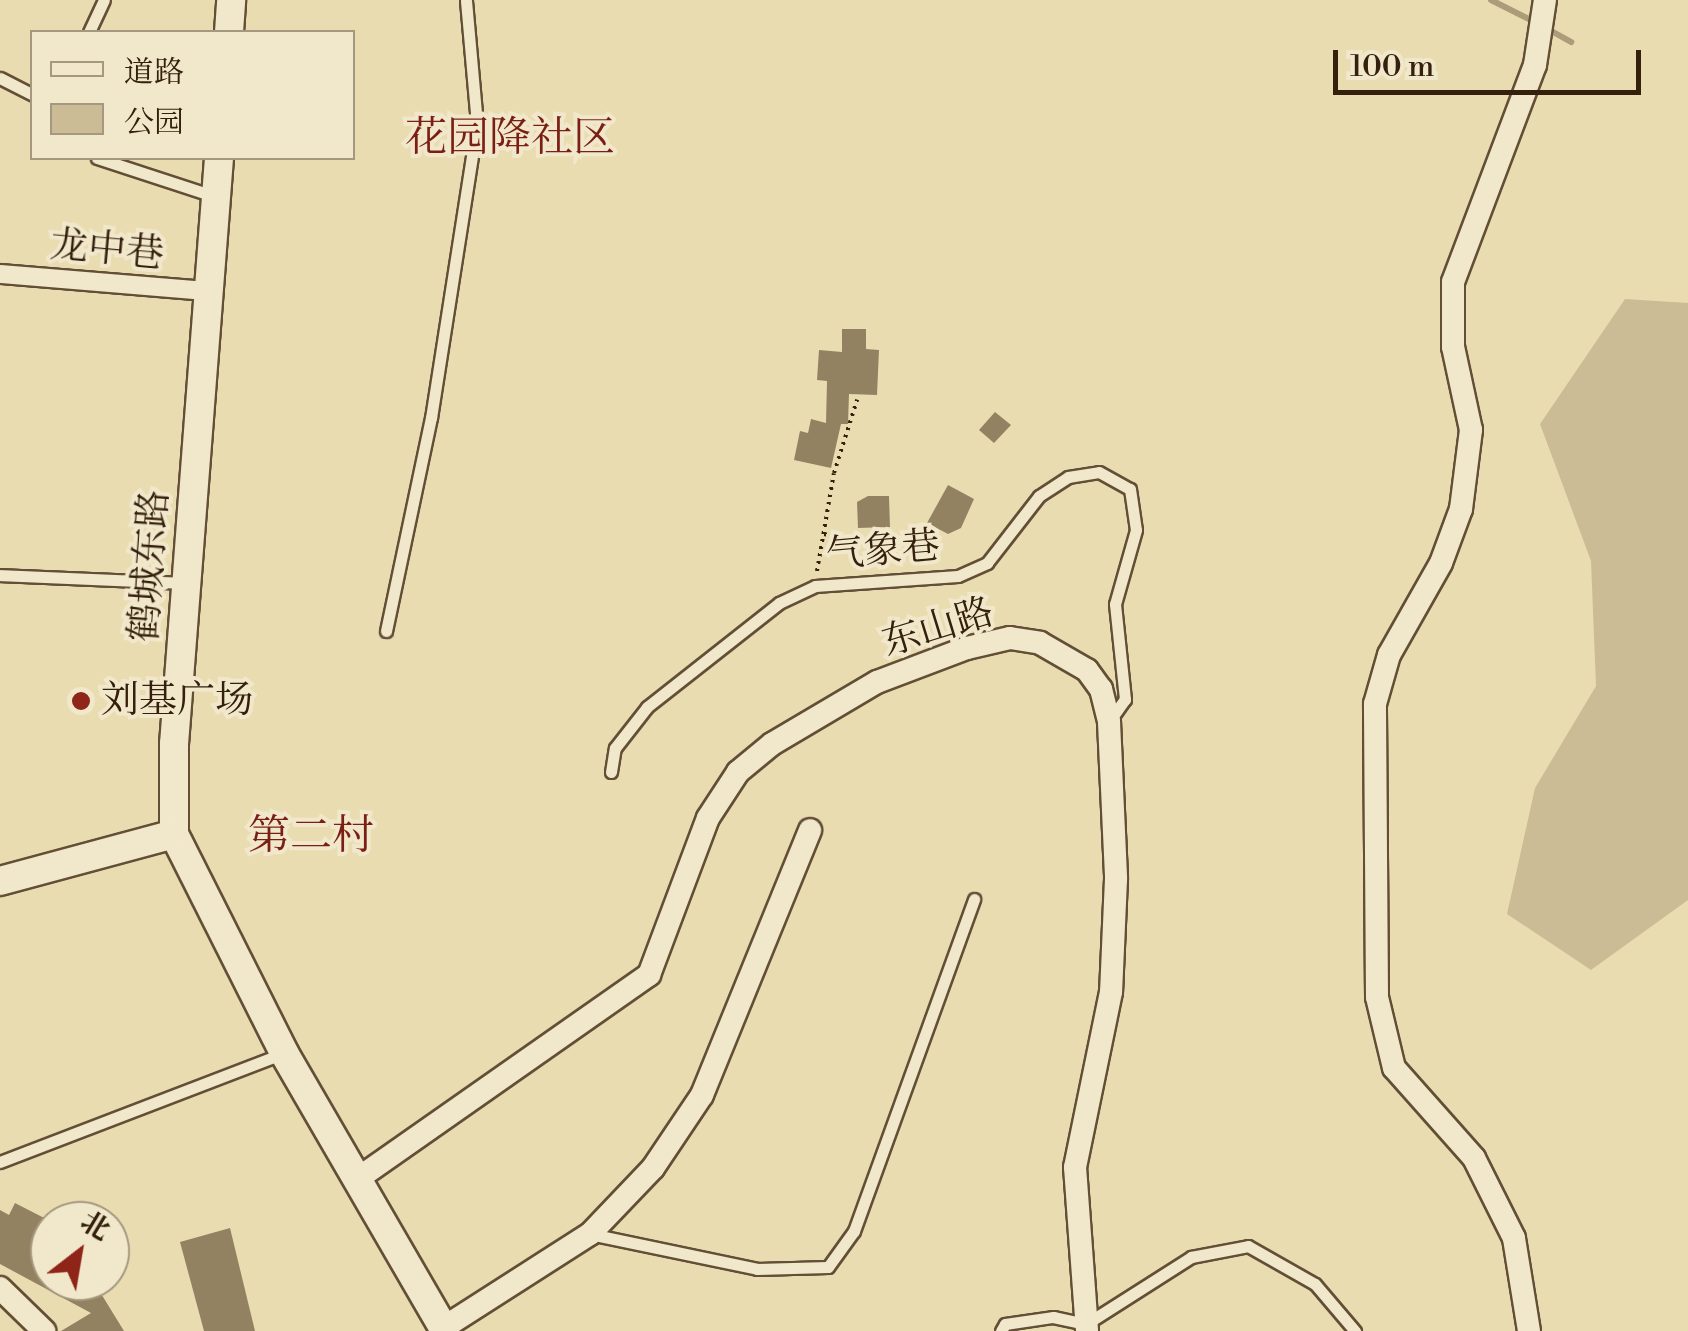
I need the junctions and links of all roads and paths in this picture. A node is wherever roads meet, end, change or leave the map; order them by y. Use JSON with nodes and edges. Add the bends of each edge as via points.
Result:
{"nodes":[{"id":1,"x":104,"y":0,"type":"edge"},
{"id":2,"x":231,"y":0,"type":"edge"},
{"id":3,"x":466,"y":0,"type":"edge"},
{"id":4,"x":1545,"y":0,"type":"edge"},
{"id":5,"x":90,"y":30,"type":"edge"},
{"id":6,"x":229,"y":30,"type":"edge"},
{"id":7,"x":0,"y":78,"type":"edge"},
{"id":8,"x":30,"y":93,"type":"edge"},
{"id":9,"x":103,"y":160,"type":"edge"},
{"id":10,"x":219,"y":160,"type":"edge"},
{"id":11,"x":216,"y":196,"type":"junction"},
{"id":12,"x":0,"y":274,"type":"edge"},
{"id":13,"x":209,"y":291,"type":"junction"},
{"id":14,"x":857,"y":400,"type":"dead end"},
{"id":15,"x":824,"y":534,"type":"junction"},
{"id":16,"x":928,"y":542,"type":"dead end"},
{"id":17,"x":0,"y":575,"type":"edge"},
{"id":18,"x":186,"y":583,"type":"junction"},
{"id":19,"x":814,"y":586,"type":"junction"},
{"id":20,"x":386,"y":631,"type":"dead end"},
{"id":21,"x":1109,"y":722,"type":"junction"},
{"id":22,"x":612,"y":772,"type":"dead end"},
{"id":23,"x":810,"y":830,"type":"dead end"},
{"id":24,"x":174,"y":834,"type":"junction"},
{"id":25,"x":0,"y":881,"type":"edge"},
{"id":26,"x":974,"y":898,"type":"dead end"},
{"id":27,"x":284,"y":1053,"type":"junction"},
{"id":28,"x":0,"y":1162,"type":"edge"},
{"id":29,"x":356,"y":1180,"type":"junction"},
{"id":30,"x":590,"y":1234,"type":"junction"},
{"id":31,"x":0,"y":1288,"type":"edge"},
{"id":32,"x":1086,"y":1328,"type":"edge"},
{"id":33,"x":444,"y":1329,"type":"edge"},
{"id":34,"x":44,"y":1331,"type":"edge"},
{"id":35,"x":1000,"y":1331,"type":"edge"},
{"id":36,"x":1355,"y":1331,"type":"edge"},
{"id":37,"x":1529,"y":1331,"type":"edge"}],
"edges":[{"from":1,"to":5,"type":"lane"},
{"from":2,"to":6,"type":"street"},
{"from":3,"to":20,"type":"lane","via":[[477,124],[431,418]]},
{"from":4,"to":37,"type":"street","via":[[1542,32],[1453,282],[1453,346],[1471,430],[1461,510],[1390,655],[1375,704],[1376,997],[1394,1068],[1474,1158],[1514,1238]]},
{"from":7,"to":8,"type":"lane"},
{"from":9,"to":11,"type":"lane"},
{"from":10,"to":11,"type":"street","name":"鹤城东路"},
{"from":11,"to":13,"type":"street","name":"鹤城东路"},
{"from":12,"to":13,"type":"street","name":"龙中巷"},
{"from":13,"to":18,"type":"street","name":"鹤城东路"},
{"from":14,"to":15,"type":"path"},
{"from":15,"to":16,"type":"path","via":[[890,550]]},
{"from":15,"to":19,"type":"path"},
{"from":17,"to":18,"type":"lane"},
{"from":18,"to":24,"type":"street","name":"鹤城东路"},
{"from":19,"to":21,"type":"lane","name":"气象巷","via":[[958,576],[987,563],[1039,496],[1068,477],[1100,472],[1120,480],[1130,489],[1136,530],[1115,604],[1125,699]]},
{"from":19,"to":22,"type":"lane","name":"气象巷","via":[[760,616],[647,706],[615,748]]},
{"from":21,"to":29,"type":"street","name":"东山路","via":[[1101,689],[1087,670],[1040,643],[1010,638],[878,682],[811,720],[725,788],[650,975]]},
{"from":21,"to":32,"type":"street","name":"东山路","via":[[1116,878],[1111,992],[1075,1167]]},
{"from":23,"to":30,"type":"street","via":[[702,1095],[653,1168]]},
{"from":24,"to":25,"type":"street"},
{"from":24,"to":27,"type":"street","name":"鹤城东路"},
{"from":26,"to":30,"type":"lane","via":[[854,1231],[828,1266],[757,1269]]},
{"from":27,"to":28,"type":"lane"},
{"from":27,"to":29,"type":"street","name":"鹤城东路"},
{"from":29,"to":33,"type":"street","name":"鹤城东路"},
{"from":30,"to":33,"type":"street"},
{"from":31,"to":34,"type":"street"},
{"from":32,"to":35,"type":"lane","via":[[1052,1317],[1005,1324]]},
{"from":32,"to":36,"type":"lane","via":[[1191,1258],[1248,1246],[1316,1284]]}]}
